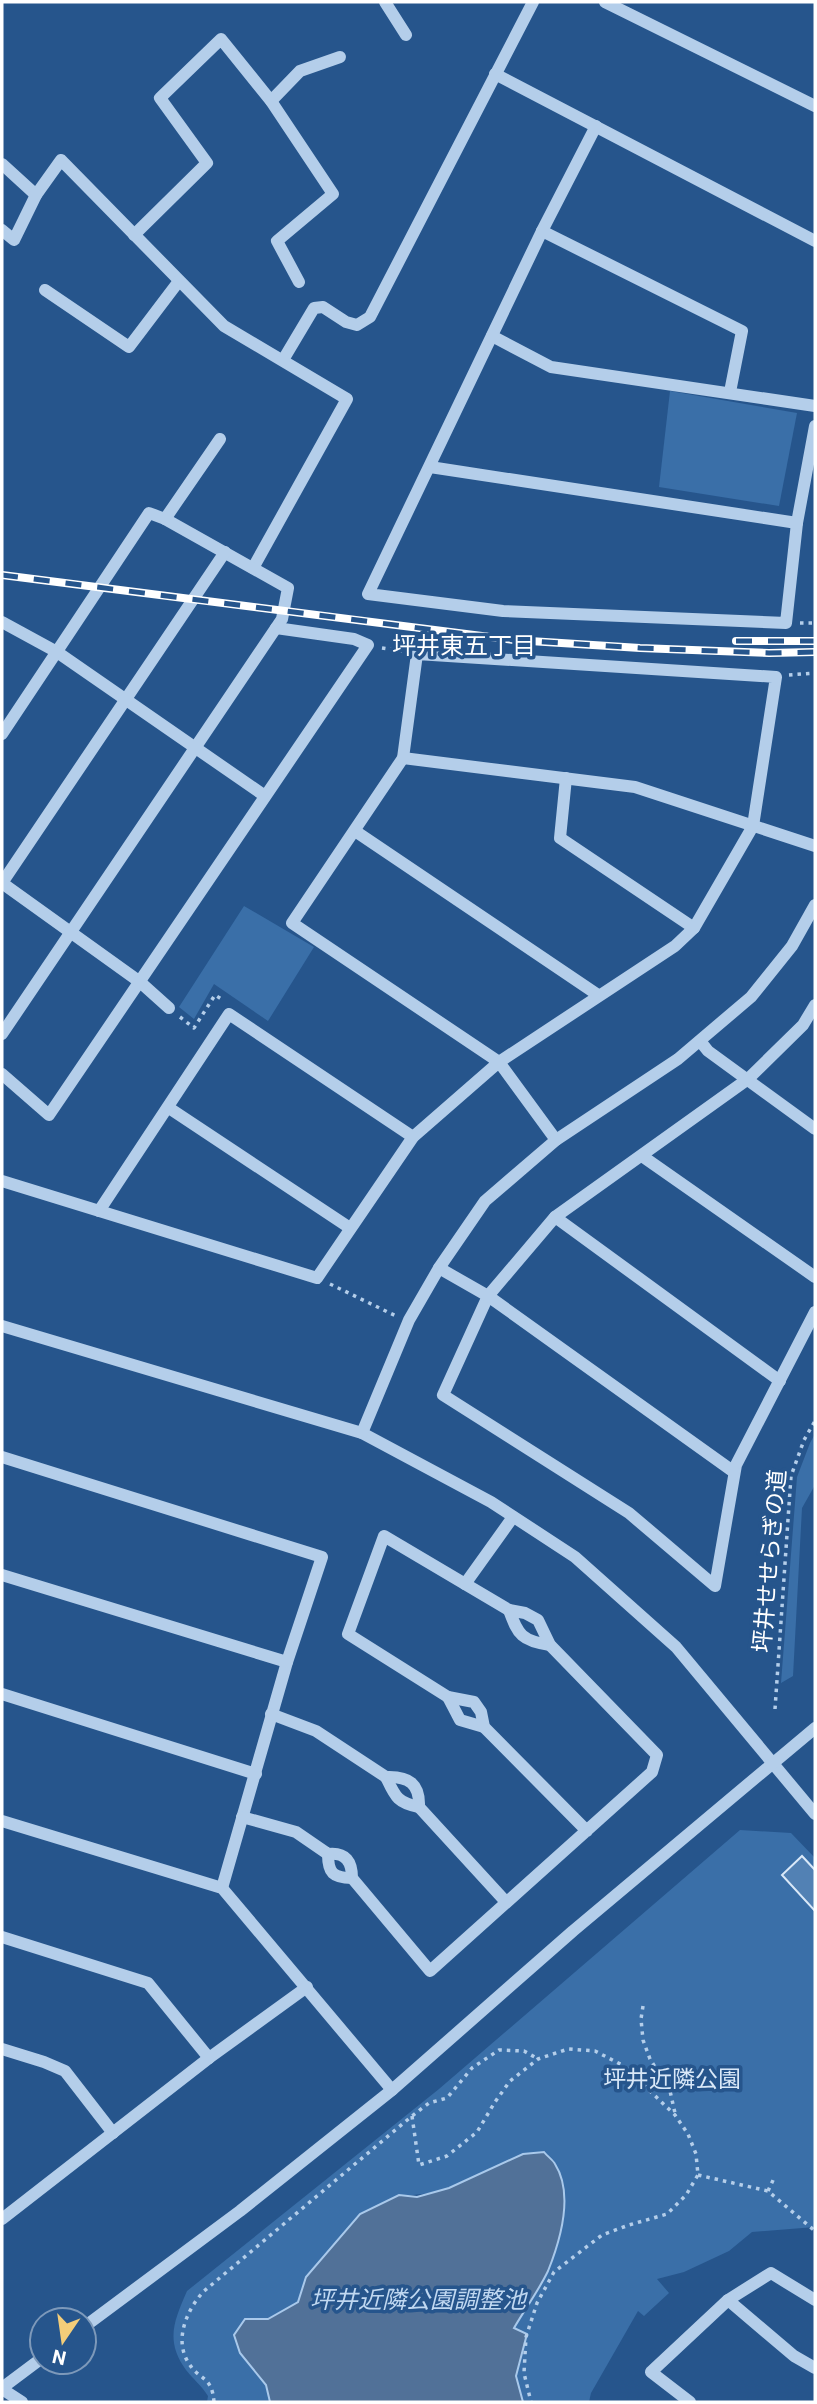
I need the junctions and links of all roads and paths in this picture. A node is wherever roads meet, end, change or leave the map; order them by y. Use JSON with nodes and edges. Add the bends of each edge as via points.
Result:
{"nodes":[{"id":1,"x":385,"y":2,"type":"edge"},
{"id":2,"x":534,"y":2,"type":"edge"},
{"id":3,"x":605,"y":2,"type":"edge"},
{"id":4,"x":406,"y":34,"type":"dead end"},
{"id":5,"x":340,"y":57,"type":"dead end"},
{"id":6,"x":495,"y":74,"type":"junction"},
{"id":7,"x":271,"y":101,"type":"junction"},
{"id":8,"x":815,"y":106,"type":"edge"},
{"id":9,"x":596,"y":126,"type":"junction"},
{"id":10,"x":2,"y":164,"type":"edge"},
{"id":11,"x":36,"y":195,"type":"junction"},
{"id":12,"x":2,"y":230,"type":"edge"},
{"id":13,"x":542,"y":231,"type":"junction"},
{"id":14,"x":134,"y":234,"type":"junction"},
{"id":15,"x":815,"y":241,"type":"edge"},
{"id":16,"x":179,"y":281,"type":"junction"},
{"id":17,"x":299,"y":282,"type":"dead end"},
{"id":18,"x":45,"y":290,"type":"dead end"},
{"id":19,"x":492,"y":336,"type":"junction"},
{"id":20,"x":283,"y":360,"type":"junction"},
{"id":21,"x":730,"y":392,"type":"junction"},
{"id":22,"x":815,"y":406,"type":"edge"},
{"id":23,"x":815,"y":426,"type":"edge"},
{"id":24,"x":220,"y":439,"type":"dead end"},
{"id":25,"x":430,"y":467,"type":"junction"},
{"id":26,"x":165,"y":519,"type":"junction"},
{"id":27,"x":797,"y":523,"type":"junction"},
{"id":28,"x":225,"y":552,"type":"junction"},
{"id":29,"x":253,"y":568,"type":"junction"},
{"id":30,"x":2,"y":622,"type":"edge"},
{"id":31,"x":276,"y":628,"type":"junction"},
{"id":32,"x":368,"y":645,"type":"junction"},
{"id":33,"x":57,"y":652,"type":"junction"},
{"id":34,"x":417,"y":654,"type":"junction"},
{"id":35,"x":815,"y":673,"type":"edge"},
{"id":36,"x":776,"y":677,"type":"junction"},
{"id":37,"x":126,"y":699,"type":"junction"},
{"id":38,"x":2,"y":734,"type":"edge"},
{"id":39,"x":197,"y":748,"type":"junction"},
{"id":40,"x":403,"y":758,"type":"junction"},
{"id":41,"x":566,"y":778,"type":"junction"},
{"id":42,"x":265,"y":796,"type":"junction"},
{"id":43,"x":753,"y":826,"type":"junction"},
{"id":44,"x":355,"y":831,"type":"junction"},
{"id":45,"x":815,"y":846,"type":"edge"},
{"id":46,"x":2,"y":883,"type":"edge"},
{"id":47,"x":815,"y":905,"type":"edge"},
{"id":48,"x":694,"y":928,"type":"junction"},
{"id":49,"x":71,"y":932,"type":"junction"},
{"id":50,"x":141,"y":982,"type":"junction"},
{"id":51,"x":598,"y":995,"type":"junction"},
{"id":52,"x":815,"y":1005,"type":"edge"},
{"id":53,"x":169,"y":1008,"type":"dead end"},
{"id":54,"x":2,"y":1034,"type":"edge"},
{"id":55,"x":700,"y":1041,"type":"junction"},
{"id":56,"x":499,"y":1062,"type":"junction"},
{"id":57,"x":2,"y":1074,"type":"edge"},
{"id":58,"x":748,"y":1079,"type":"junction"},
{"id":59,"x":169,"y":1108,"type":"junction"},
{"id":60,"x":815,"y":1129,"type":"edge"},
{"id":61,"x":413,"y":1137,"type":"junction"},
{"id":62,"x":556,"y":1140,"type":"junction"},
{"id":63,"x":642,"y":1156,"type":"junction"},
{"id":64,"x":2,"y":1181,"type":"edge"},
{"id":65,"x":99,"y":1212,"type":"junction"},
{"id":66,"x":555,"y":1217,"type":"junction"},
{"id":67,"x":350,"y":1227,"type":"junction"},
{"id":68,"x":439,"y":1268,"type":"junction"},
{"id":69,"x":317,"y":1278,"type":"junction"},
{"id":70,"x":815,"y":1278,"type":"edge"},
{"id":71,"x":488,"y":1296,"type":"junction"},
{"id":72,"x":815,"y":1311,"type":"edge"},
{"id":73,"x":398,"y":1317,"type":"dead end"},
{"id":74,"x":2,"y":1326,"type":"edge"},
{"id":75,"x":779,"y":1381,"type":"junction"},
{"id":76,"x":815,"y":1421,"type":"edge"},
{"id":77,"x":362,"y":1433,"type":"junction"},
{"id":78,"x":2,"y":1457,"type":"edge"},
{"id":79,"x":734,"y":1472,"type":"junction"},
{"id":80,"x":513,"y":1517,"type":"junction"},
{"id":81,"x":2,"y":1575,"type":"edge"},
{"id":82,"x":465,"y":1584,"type":"junction"},
{"id":83,"x":509,"y":1610,"type":"junction"},
{"id":84,"x":550,"y":1645,"type":"junction"},
{"id":85,"x":287,"y":1662,"type":"junction"},
{"id":86,"x":2,"y":1694,"type":"edge"},
{"id":87,"x":448,"y":1697,"type":"junction"},
{"id":88,"x":775,"y":1709,"type":"dead end"},
{"id":89,"x":271,"y":1714,"type":"junction"},
{"id":90,"x":484,"y":1727,"type":"junction"},
{"id":91,"x":815,"y":1728,"type":"edge"},
{"id":92,"x":773,"y":1765,"type":"junction"},
{"id":93,"x":256,"y":1774,"type":"junction"},
{"id":94,"x":386,"y":1776,"type":"junction"},
{"id":95,"x":419,"y":1807,"type":"junction"},
{"id":96,"x":815,"y":1814,"type":"edge"},
{"id":97,"x":242,"y":1817,"type":"junction"},
{"id":98,"x":2,"y":1821,"type":"edge"},
{"id":99,"x":587,"y":1831,"type":"junction"},
{"id":100,"x":328,"y":1854,"type":"junction"},
{"id":101,"x":352,"y":1878,"type":"junction"},
{"id":102,"x":222,"y":1888,"type":"junction"},
{"id":103,"x":506,"y":1902,"type":"junction"},
{"id":104,"x":2,"y":1937,"type":"edge"},
{"id":105,"x":307,"y":1987,"type":"junction"},
{"id":106,"x":643,"y":2006,"type":"dead end"},
{"id":107,"x":2,"y":2049,"type":"edge"},
{"id":108,"x":209,"y":2058,"type":"junction"},
{"id":109,"x":538,"y":2059,"type":"junction"},
{"id":110,"x":393,"y":2090,"type":"junction"},
{"id":111,"x":675,"y":2115,"type":"junction"},
{"id":112,"x":412,"y":2116,"type":"junction"},
{"id":113,"x":113,"y":2133,"type":"junction"},
{"id":114,"x":698,"y":2175,"type":"junction"},
{"id":115,"x":775,"y":2176,"type":"dead end"},
{"id":116,"x":768,"y":2191,"type":"junction"},
{"id":117,"x":3,"y":2216,"type":"edge"},
{"id":118,"x":815,"y":2231,"type":"edge"},
{"id":119,"x":728,"y":2300,"type":"junction"},
{"id":120,"x":815,"y":2300,"type":"edge"},
{"id":121,"x":98,"y":2317,"type":"edge"},
{"id":122,"x":28,"y":2368,"type":"edge"},
{"id":123,"x":815,"y":2368,"type":"edge"},
{"id":124,"x":2,"y":2388,"type":"edge"},
{"id":125,"x":22,"y":2402,"type":"edge"},
{"id":126,"x":214,"y":2402,"type":"edge"},
{"id":127,"x":531,"y":2402,"type":"edge"},
{"id":128,"x":690,"y":2402,"type":"edge"}],
"edges":[{"from":1,"to":4,"type":"street"},
{"from":2,"to":6,"type":"street"},
{"from":3,"to":8,"type":"street"},
{"from":5,"to":7,"type":"street","via":[[300,71]]},
{"from":6,"to":9,"type":"street"},
{"from":6,"to":20,"type":"street","via":[[370,317],[358,325],[323,307],[314,308]]},
{"from":7,"to":14,"type":"street","via":[[221,39],[160,98],[207,163]]},
{"from":7,"to":17,"type":"street","via":[[333,194],[277,241]]},
{"from":9,"to":13,"type":"street"},
{"from":9,"to":15,"type":"street"},
{"from":10,"to":11,"type":"street"},
{"from":11,"to":12,"type":"street","via":[[15,240]]},
{"from":11,"to":14,"type":"street","via":[[61,160]]},
{"from":13,"to":19,"type":"street"},
{"from":13,"to":21,"type":"street","via":[[742,331]]},
{"from":14,"to":16,"type":"street"},
{"from":16,"to":18,"type":"street","via":[[129,347]]},
{"from":16,"to":20,"type":"street","via":[[224,326]]},
{"from":19,"to":21,"type":"street","via":[[551,367]]},
{"from":19,"to":25,"type":"street"},
{"from":20,"to":29,"type":"street","via":[[347,399]]},
{"from":21,"to":22,"type":"street"},
{"from":23,"to":27,"type":"street"},
{"from":24,"to":26,"type":"street"},
{"from":25,"to":27,"type":"street"},
{"from":25,"to":27,"type":"street","via":[[368,594],[503,611],[786,622]]},
{"from":26,"to":28,"type":"street"},
{"from":26,"to":33,"type":"street","via":[[149,513]]},
{"from":28,"to":29,"type":"street"},
{"from":28,"to":37,"type":"street"},
{"from":29,"to":31,"type":"street","via":[[288,588]]},
{"from":30,"to":33,"type":"street"},
{"from":31,"to":32,"type":"street"},
{"from":31,"to":39,"type":"street"},
{"from":32,"to":34,"type":"path"},
{"from":32,"to":42,"type":"street"},
{"from":33,"to":37,"type":"street"},
{"from":33,"to":38,"type":"street"},
{"from":34,"to":36,"type":"street"},
{"from":34,"to":40,"type":"street"},
{"from":35,"to":36,"type":"path"},
{"from":36,"to":43,"type":"street"},
{"from":37,"to":39,"type":"street"},
{"from":37,"to":46,"type":"street"},
{"from":39,"to":42,"type":"street"},
{"from":39,"to":49,"type":"street"},
{"from":40,"to":41,"type":"street"},
{"from":40,"to":44,"type":"street"},
{"from":41,"to":43,"type":"street","via":[[635,787]]},
{"from":41,"to":48,"type":"street","via":[[560,838]]},
{"from":42,"to":50,"type":"street"},
{"from":43,"to":45,"type":"street"},
{"from":43,"to":48,"type":"street"},
{"from":44,"to":51,"type":"street"},
{"from":44,"to":56,"type":"street","via":[[292,923]]},
{"from":46,"to":49,"type":"street"},
{"from":47,"to":55,"type":"street","via":[[774,970],[751,997]]},
{"from":48,"to":51,"type":"street","via":[[675,946]]},
{"from":49,"to":50,"type":"street"},
{"from":49,"to":54,"type":"street"},
{"from":50,"to":53,"type":"street"},
{"from":50,"to":57,"type":"street","via":[[49,1115]]},
{"from":51,"to":56,"type":"street"},
{"from":52,"to":58,"type":"street","via":[[803,1025]]},
{"from":55,"to":58,"type":"street"},
{"from":55,"to":62,"type":"street"},
{"from":56,"to":61,"type":"street"},
{"from":56,"to":62,"type":"street"},
{"from":58,"to":60,"type":"street"},
{"from":58,"to":63,"type":"street"},
{"from":59,"to":61,"type":"street","via":[[229,1014]]},
{"from":59,"to":65,"type":"street"},
{"from":59,"to":67,"type":"street"},
{"from":61,"to":67,"type":"street"},
{"from":62,"to":68,"type":"street","via":[[485,1201]]},
{"from":63,"to":66,"type":"street"},
{"from":63,"to":70,"type":"street"},
{"from":64,"to":65,"type":"street"},
{"from":65,"to":69,"type":"street"},
{"from":66,"to":71,"type":"street"},
{"from":66,"to":75,"type":"street"},
{"from":67,"to":69,"type":"street"},
{"from":68,"to":71,"type":"street"},
{"from":68,"to":77,"type":"street","via":[[409,1320]]},
{"from":69,"to":73,"type":"path"},
{"from":71,"to":79,"type":"street"},
{"from":71,"to":79,"type":"street","via":[[443,1395],[629,1513],[715,1586]]},
{"from":72,"to":75,"type":"street"},
{"from":74,"to":77,"type":"street"},
{"from":75,"to":79,"type":"street"},
{"from":76,"to":88,"type":"path","name":"坪井せせらぎの道","via":[[790,1476]]},
{"from":77,"to":80,"type":"street"},
{"from":78,"to":85,"type":"street","via":[[322,1557]]},
{"from":80,"to":82,"type":"street"},
{"from":80,"to":92,"type":"street","via":[[576,1557],[676,1647]]},
{"from":81,"to":85,"type":"street"},
{"from":82,"to":83,"type":"street"},
{"from":82,"to":87,"type":"street","via":[[384,1536],[348,1634]]},
{"from":83,"to":84,"type":"street","via":[[538,1620]]},
{"from":83,"to":84,"type":"street","via":[[524,1639]]},
{"from":84,"to":99,"type":"street","via":[[657,1755],[652,1772]]},
{"from":85,"to":89,"type":"street"},
{"from":86,"to":93,"type":"street"},
{"from":87,"to":90,"type":"street","via":[[460,1720]]},
{"from":87,"to":90,"type":"street","via":[[474,1702]]},
{"from":89,"to":93,"type":"street"},
{"from":89,"to":94,"type":"street","via":[[316,1731]]},
{"from":90,"to":99,"type":"street"},
{"from":91,"to":92,"type":"street"},
{"from":92,"to":96,"type":"street"},
{"from":92,"to":110,"type":"street","via":[[573,1931]]},
{"from":93,"to":97,"type":"street"},
{"from":94,"to":95,"type":"street","via":[[397,1799]]},
{"from":94,"to":95,"type":"street","via":[[413,1783]]},
{"from":95,"to":103,"type":"street"},
{"from":97,"to":100,"type":"street","via":[[296,1832]]},
{"from":97,"to":102,"type":"street"},
{"from":98,"to":102,"type":"street"},
{"from":99,"to":103,"type":"street"},
{"from":100,"to":101,"type":"street","via":[[333,1874]]},
{"from":100,"to":101,"type":"street","via":[[347,1858]]},
{"from":101,"to":103,"type":"street","via":[[430,1971]]},
{"from":102,"to":105,"type":"street"},
{"from":104,"to":108,"type":"street","via":[[148,1983]]},
{"from":105,"to":108,"type":"street"},
{"from":105,"to":110,"type":"street"},
{"from":106,"to":111,"type":"path","via":[[643,2039],[670,2091]]},
{"from":107,"to":113,"type":"street","via":[[65,2071]]},
{"from":108,"to":113,"type":"street"},
{"from":109,"to":111,"type":"path","via":[[568,2049],[595,2051],[624,2066]]},
{"from":109,"to":112,"type":"path","via":[[524,2051],[499,2050],[472,2068],[447,2098],[429,2103]]},
{"from":109,"to":112,"type":"path","via":[[510,2081],[477,2132],[447,2156],[419,2165]]},
{"from":110,"to":121,"type":"street"},
{"from":111,"to":114,"type":"path","via":[[696,2154]]},
{"from":112,"to":126,"type":"path","via":[[191,2305],[182,2344],[188,2362],[209,2381]]},
{"from":113,"to":117,"type":"street"},
{"from":114,"to":116,"type":"path"},
{"from":114,"to":127,"type":"path","via":[[686,2196],[667,2214],[602,2235],[554,2272],[526,2337],[524,2373]]},
{"from":115,"to":116,"type":"path"},
{"from":116,"to":118,"type":"path"},
{"from":119,"to":120,"type":"street","via":[[771,2273]]},
{"from":119,"to":123,"type":"street"},
{"from":119,"to":128,"type":"street","via":[[650,2372]]},
{"from":122,"to":124,"type":"street"},
{"from":124,"to":125,"type":"street"}]}
